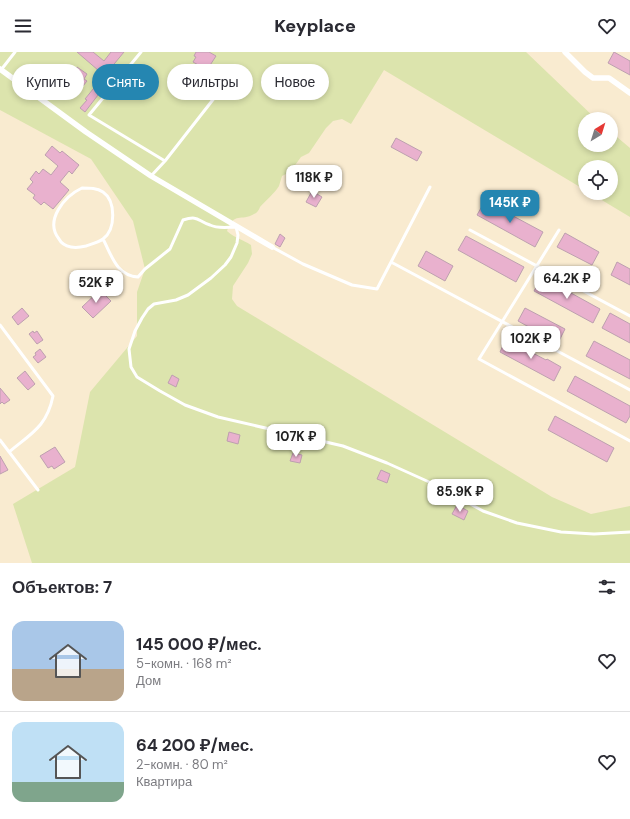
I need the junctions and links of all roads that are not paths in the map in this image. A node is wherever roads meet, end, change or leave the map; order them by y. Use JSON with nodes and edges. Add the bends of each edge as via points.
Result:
{"nodes":[{"id":1,"x":15,"y":52,"type":"edge"},
{"id":2,"x":141,"y":52,"type":"edge"},
{"id":3,"x":565,"y":52,"type":"edge"},
{"id":4,"x":1,"y":70,"type":"edge"},
{"id":5,"x":630,"y":93,"type":"edge"},
{"id":6,"x":213,"y":100,"type":"edge"},
{"id":7,"x":165,"y":161,"type":"junction"},
{"id":8,"x":151,"y":176,"type":"junction"},
{"id":9,"x":430,"y":187,"type":"dead end"},
{"id":10,"x":236,"y":227,"type":"junction"},
{"id":11,"x":470,"y":230,"type":"dead end"},
{"id":12,"x":559,"y":230,"type":"dead end"},
{"id":13,"x":103,"y":239,"type":"junction"},
{"id":14,"x":272,"y":247,"type":"joint"},
{"id":15,"x":391,"y":262,"type":"junction"},
{"id":16,"x":536,"y":266,"type":"junction"},
{"id":17,"x":630,"y":316,"type":"edge"},
{"id":18,"x":503,"y":322,"type":"junction"},
{"id":19,"x":0,"y":325,"type":"edge"},
{"id":20,"x":630,"y":390,"type":"edge"},
{"id":21,"x":0,"y":440,"type":"edge"},
{"id":22,"x":630,"y":441,"type":"edge"},
{"id":23,"x":9,"y":452,"type":"junction"},
{"id":24,"x":38,"y":490,"type":"dead end"},
{"id":25,"x":630,"y":532,"type":"edge"}],
"edges":[{"from":1,"to":4,"type":"lane"},
{"from":2,"to":7,"type":"lane","via":[[89,115]]},
{"from":3,"to":5,"type":"street","via":[[593,78],[609,78]]},
{"from":4,"to":8,"type":"street"},
{"from":6,"to":7,"type":"lane"},
{"from":7,"to":8,"type":"lane"},
{"from":8,"to":10,"type":"street"},
{"from":9,"to":15,"type":"lane"},
{"from":10,"to":13,"type":"lane","via":[[221,228],[199,219],[183,220],[170,249],[138,277],[122,272]]},
{"from":10,"to":14,"type":"street"},
{"from":10,"to":25,"type":"lane","via":[[237,244],[231,257],[212,278],[188,295],[154,304],[142,318],[129,349],[131,367],[137,377],[185,405],[218,417],[343,446],[372,457],[438,486],[483,511],[517,523],[567,532]]},
{"from":11,"to":16,"type":"lane"},
{"from":12,"to":16,"type":"lane"},
{"from":13,"to":13,"type":"lane","via":[[92,244],[72,247],[60,242],[56,236],[54,224],[63,202],[82,188],[96,188],[110,201],[112,224],[108,235]]},
{"from":14,"to":15,"type":"lane","via":[[303,264],[352,285],[377,289]]},
{"from":15,"to":18,"type":"lane"},
{"from":16,"to":17,"type":"lane"},
{"from":16,"to":18,"type":"lane"},
{"from":18,"to":20,"type":"lane"},
{"from":18,"to":22,"type":"lane","via":[[478,359]]},
{"from":19,"to":23,"type":"lane","via":[[53,396],[50,410],[41,426]]},
{"from":21,"to":23,"type":"lane"},
{"from":23,"to":24,"type":"lane"}]}
